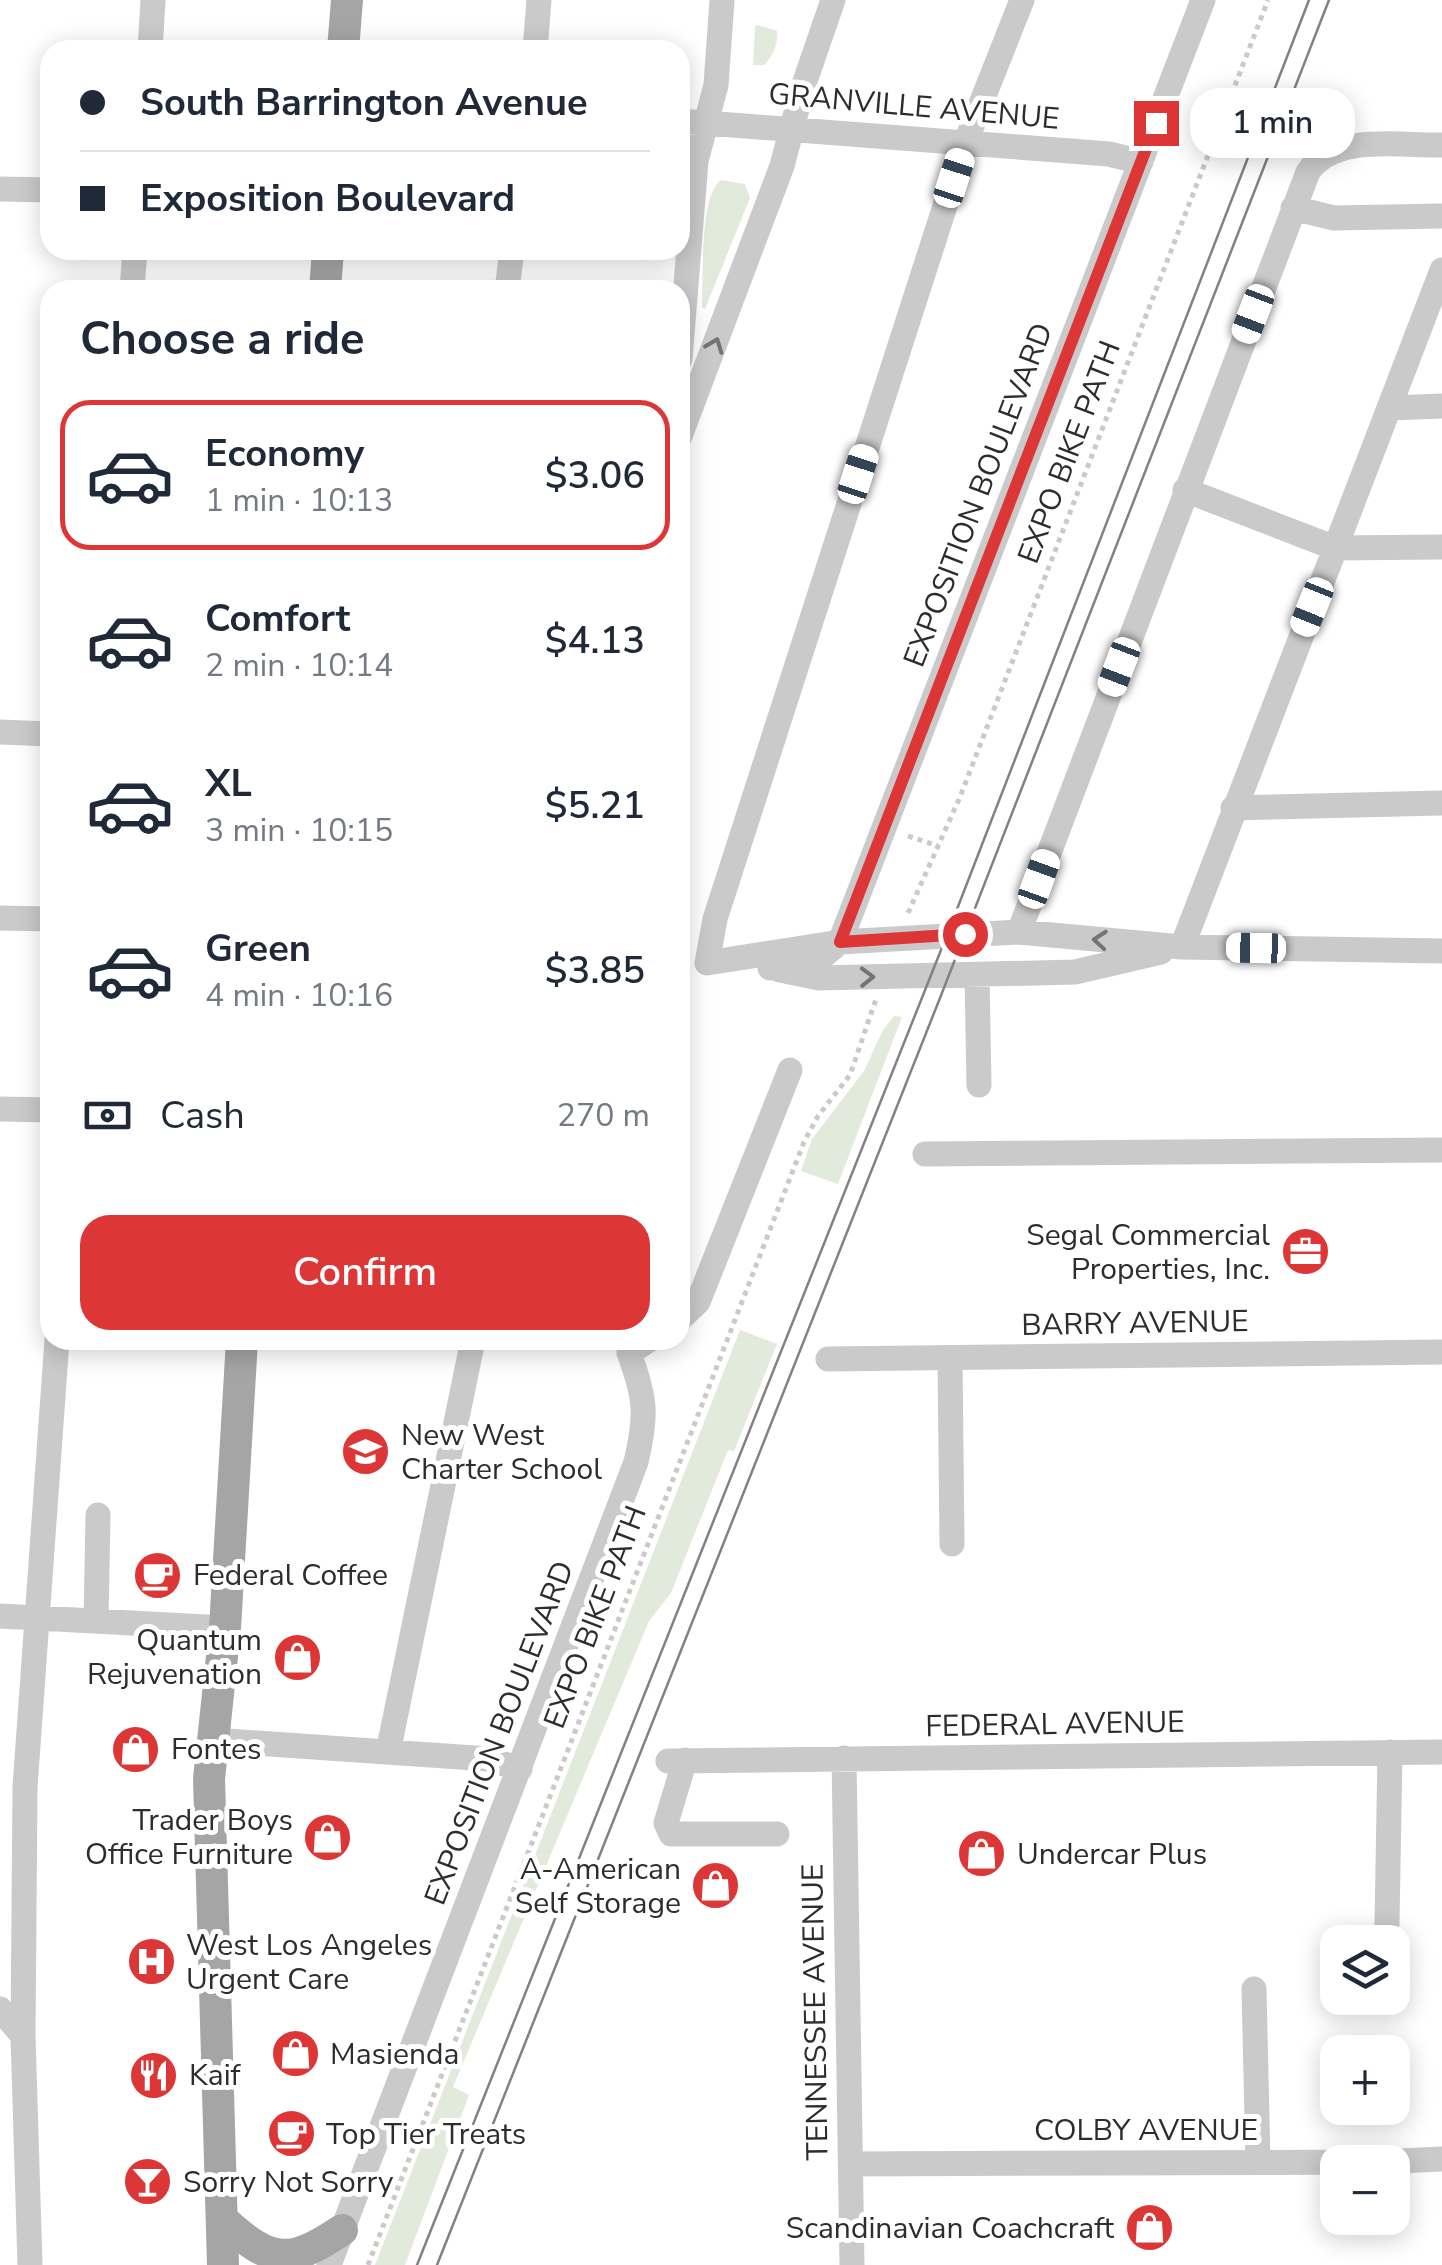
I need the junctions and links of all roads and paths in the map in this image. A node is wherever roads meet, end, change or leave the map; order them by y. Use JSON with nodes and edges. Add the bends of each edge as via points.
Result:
{"nodes":[{"id":1,"x":153,"y":0,"type":"edge"},
{"id":2,"x":347,"y":0,"type":"edge"},
{"id":3,"x":539,"y":0,"type":"edge"},
{"id":4,"x":722,"y":0,"type":"edge"},
{"id":5,"x":833,"y":0,"type":"edge"},
{"id":6,"x":1022,"y":0,"type":"edge"},
{"id":7,"x":1203,"y":0,"type":"edge"},
{"id":8,"x":1268,"y":0,"type":"edge"},
{"id":9,"x":151,"y":40,"type":"edge"},
{"id":10,"x":344,"y":40,"type":"edge"},
{"id":11,"x":536,"y":40,"type":"edge"},
{"id":12,"x":690,"y":122,"type":"edge"},
{"id":13,"x":706,"y":122,"type":"junction"},
{"id":14,"x":791,"y":128,"type":"junction"},
{"id":15,"x":965,"y":144,"type":"junction"},
{"id":16,"x":1442,"y":145,"type":"edge"},
{"id":17,"x":1141,"y":162,"type":"junction"},
{"id":18,"x":0,"y":189,"type":"edge"},
{"id":19,"x":40,"y":190,"type":"edge"},
{"id":20,"x":1294,"y":208,"type":"junction"},
{"id":21,"x":1442,"y":216,"type":"edge"},
{"id":22,"x":690,"y":235,"type":"edge"},
{"id":23,"x":1442,"y":270,"type":"edge"},
{"id":24,"x":1442,"y":406,"type":"edge"},
{"id":25,"x":1390,"y":408,"type":"junction"},
{"id":26,"x":690,"y":410,"type":"edge"},
{"id":27,"x":1185,"y":490,"type":"junction"},
{"id":28,"x":1442,"y":547,"type":"edge"},
{"id":29,"x":1335,"y":548,"type":"junction"},
{"id":30,"x":0,"y":732,"type":"edge"},
{"id":31,"x":40,"y":734,"type":"edge"},
{"id":32,"x":1442,"y":803,"type":"edge"},
{"id":33,"x":1233,"y":808,"type":"junction"},
{"id":34,"x":884,"y":828,"type":"junction"},
{"id":35,"x":938,"y":846,"type":"junction"},
{"id":36,"x":0,"y":918,"type":"edge"},
{"id":37,"x":906,"y":918,"type":"dead end"},
{"id":38,"x":40,"y":919,"type":"edge"},
{"id":39,"x":1019,"y":932,"type":"junction"},
{"id":40,"x":840,"y":942,"type":"junction"},
{"id":41,"x":1182,"y":948,"type":"junction"},
{"id":42,"x":1442,"y":951,"type":"edge"},
{"id":43,"x":690,"y":962,"type":"edge"},
{"id":44,"x":708,"y":964,"type":"junction"},
{"id":45,"x":770,"y":968,"type":"junction"},
{"id":46,"x":1076,"y":972,"type":"junction"},
{"id":47,"x":978,"y":975,"type":"junction"},
{"id":48,"x":878,"y":994,"type":"dead end"},
{"id":49,"x":790,"y":1070,"type":"dead end"},
{"id":50,"x":979,"y":1085,"type":"dead end"},
{"id":51,"x":0,"y":1109,"type":"edge"},
{"id":52,"x":40,"y":1110,"type":"edge"},
{"id":53,"x":1442,"y":1150,"type":"edge"},
{"id":54,"x":924,"y":1154,"type":"dead end"},
{"id":55,"x":690,"y":1310,"type":"edge"},
{"id":56,"x":56,"y":1350,"type":"edge"},
{"id":57,"x":241,"y":1350,"type":"edge"},
{"id":58,"x":471,"y":1350,"type":"edge"},
{"id":59,"x":635,"y":1350,"type":"edge"},
{"id":60,"x":1442,"y":1352,"type":"edge"},
{"id":61,"x":950,"y":1358,"type":"junction"},
{"id":62,"x":828,"y":1359,"type":"dead end"},
{"id":63,"x":98,"y":1515,"type":"dead end"},
{"id":64,"x":952,"y":1544,"type":"dead end"},
{"id":65,"x":0,"y":1616,"type":"edge"},
{"id":66,"x":36,"y":1618,"type":"junction"},
{"id":67,"x":96,"y":1621,"type":"junction"},
{"id":68,"x":225,"y":1628,"type":"junction"},
{"id":69,"x":212,"y":1740,"type":"junction"},
{"id":70,"x":388,"y":1752,"type":"junction"},
{"id":71,"x":1390,"y":1752,"type":"junction"},
{"id":72,"x":1442,"y":1752,"type":"edge"},
{"id":73,"x":844,"y":1758,"type":"junction"},
{"id":74,"x":520,"y":1769,"type":"junction"},
{"id":75,"x":12,"y":1787,"type":"edge"},
{"id":76,"x":776,"y":1834,"type":"dead end"},
{"id":77,"x":1387,"y":1924,"type":"dead end"},
{"id":78,"x":1254,"y":1988,"type":"dead end"},
{"id":79,"x":0,"y":2009,"type":"edge"},
{"id":80,"x":23,"y":2036,"type":"junction"},
{"id":81,"x":1442,"y":2159,"type":"edge"},
{"id":82,"x":1258,"y":2162,"type":"junction"},
{"id":83,"x":850,"y":2164,"type":"junction"},
{"id":84,"x":224,"y":2221,"type":"junction"},
{"id":85,"x":342,"y":2230,"type":"junction"},
{"id":86,"x":30,"y":2265,"type":"edge"},
{"id":87,"x":223,"y":2265,"type":"edge"},
{"id":88,"x":329,"y":2265,"type":"edge"},
{"id":89,"x":368,"y":2265,"type":"edge"},
{"id":90,"x":852,"y":2265,"type":"edge"}],
"edges":[{"from":1,"to":9,"type":"street"},
{"from":2,"to":10,"type":"main road"},
{"from":3,"to":11,"type":"street"},
{"from":4,"to":13,"type":"street","via":[[716,85]]},
{"from":5,"to":14,"type":"street"},
{"from":6,"to":15,"type":"street"},
{"from":7,"to":17,"type":"street","name":"EXPOSITION BOULEVARD"},
{"from":8,"to":35,"type":"path","name":"EXPO BIKE PATH"},
{"from":12,"to":13,"type":"street","name":"GRANVILLE AVENUE"},
{"from":13,"to":14,"type":"street","name":"GRANVILLE AVENUE"},
{"from":13,"to":22,"type":"street"},
{"from":14,"to":15,"type":"street","name":"GRANVILLE AVENUE"},
{"from":26,"to":14,"type":"street","one_way":true},
{"from":15,"to":17,"type":"street","name":"GRANVILLE AVENUE"},
{"from":15,"to":44,"type":"street","via":[[714,919]]},
{"from":16,"to":20,"type":"street","via":[[1349,146],[1317,158]]},
{"from":17,"to":34,"type":"street","name":"EXPOSITION BOULEVARD"},
{"from":18,"to":19,"type":"street"},
{"from":20,"to":21,"type":"street","via":[[1334,218]]},
{"from":20,"to":27,"type":"street"},
{"from":23,"to":25,"type":"street"},
{"from":24,"to":25,"type":"street"},
{"from":25,"to":29,"type":"street"},
{"from":27,"to":29,"type":"street"},
{"from":27,"to":39,"type":"street"},
{"from":28,"to":29,"type":"street"},
{"from":29,"to":33,"type":"street"},
{"from":30,"to":31,"type":"street"},
{"from":32,"to":33,"type":"street"},
{"from":33,"to":41,"type":"street"},
{"from":34,"to":35,"type":"path"},
{"from":34,"to":40,"type":"street","name":"EXPOSITION BOULEVARD"},
{"from":35,"to":37,"type":"path","name":"EXPO BIKE PATH"},
{"from":36,"to":38,"type":"street"},
{"from":39,"to":40,"type":"street"},
{"from":41,"to":39,"type":"street","one_way":true},
{"from":39,"to":46,"type":"street","via":[[1034,952]]},
{"from":40,"to":44,"type":"street"},
{"from":40,"to":45,"type":"street","via":[[824,956]]},
{"from":41,"to":42,"type":"street"},
{"from":41,"to":46,"type":"street"},
{"from":43,"to":44,"type":"street"},
{"from":44,"to":45,"type":"street"},
{"from":45,"to":47,"type":"street","one_way":true,"via":[[819,978]]},
{"from":46,"to":47,"type":"street"},
{"from":47,"to":50,"type":"street"},
{"from":48,"to":89,"type":"path","name":"EXPO BIKE PATH","via":[[850,1075],[804,1142]]},
{"from":49,"to":55,"type":"street"},
{"from":51,"to":52,"type":"street"},
{"from":53,"to":54,"type":"street"},
{"from":56,"to":66,"type":"street"},
{"from":57,"to":68,"type":"main road"},
{"from":58,"to":70,"type":"street"},
{"from":59,"to":74,"type":"street","name":"EXPOSITION BOULEVARD","via":[[646,1422],[636,1462]]},
{"from":60,"to":61,"type":"street","name":"BARRY AVENUE"},
{"from":61,"to":62,"type":"street","name":"BARRY AVENUE"},
{"from":61,"to":64,"type":"street"},
{"from":63,"to":67,"type":"street"},
{"from":65,"to":66,"type":"street"},
{"from":66,"to":67,"type":"street"},
{"from":66,"to":75,"type":"street"},
{"from":67,"to":68,"type":"street"},
{"from":68,"to":69,"type":"main road"},
{"from":69,"to":70,"type":"street"},
{"from":69,"to":84,"type":"main road","via":[[210,1900]]},
{"from":70,"to":74,"type":"street","via":[[489,1759]]},
{"from":71,"to":72,"type":"street","name":"FEDERAL AVENUE"},
{"from":71,"to":73,"type":"street","name":"FEDERAL AVENUE"},
{"from":71,"to":77,"type":"street"},
{"from":73,"to":76,"type":"street","name":"FEDERAL AVENUE","via":[[676,1760],[666,1823],[671,1834]]},
{"from":73,"to":83,"type":"street","name":"TENNESSEE AVENUE"},
{"from":74,"to":85,"type":"street","name":"EXPOSITION BOULEVARD"},
{"from":75,"to":80,"type":"street"},
{"from":78,"to":82,"type":"street"},
{"from":79,"to":80,"type":"street"},
{"from":80,"to":86,"type":"street"},
{"from":81,"to":82,"type":"street","name":"COLBY AVENUE"},
{"from":82,"to":83,"type":"street","name":"COLBY AVENUE"},
{"from":83,"to":90,"type":"street","name":"TENNESSEE AVENUE"},
{"from":84,"to":85,"type":"main road","via":[[275,2262],[323,2249]]},
{"from":84,"to":87,"type":"main road"},
{"from":85,"to":88,"type":"street","name":"EXPOSITION BOULEVARD"}]}
